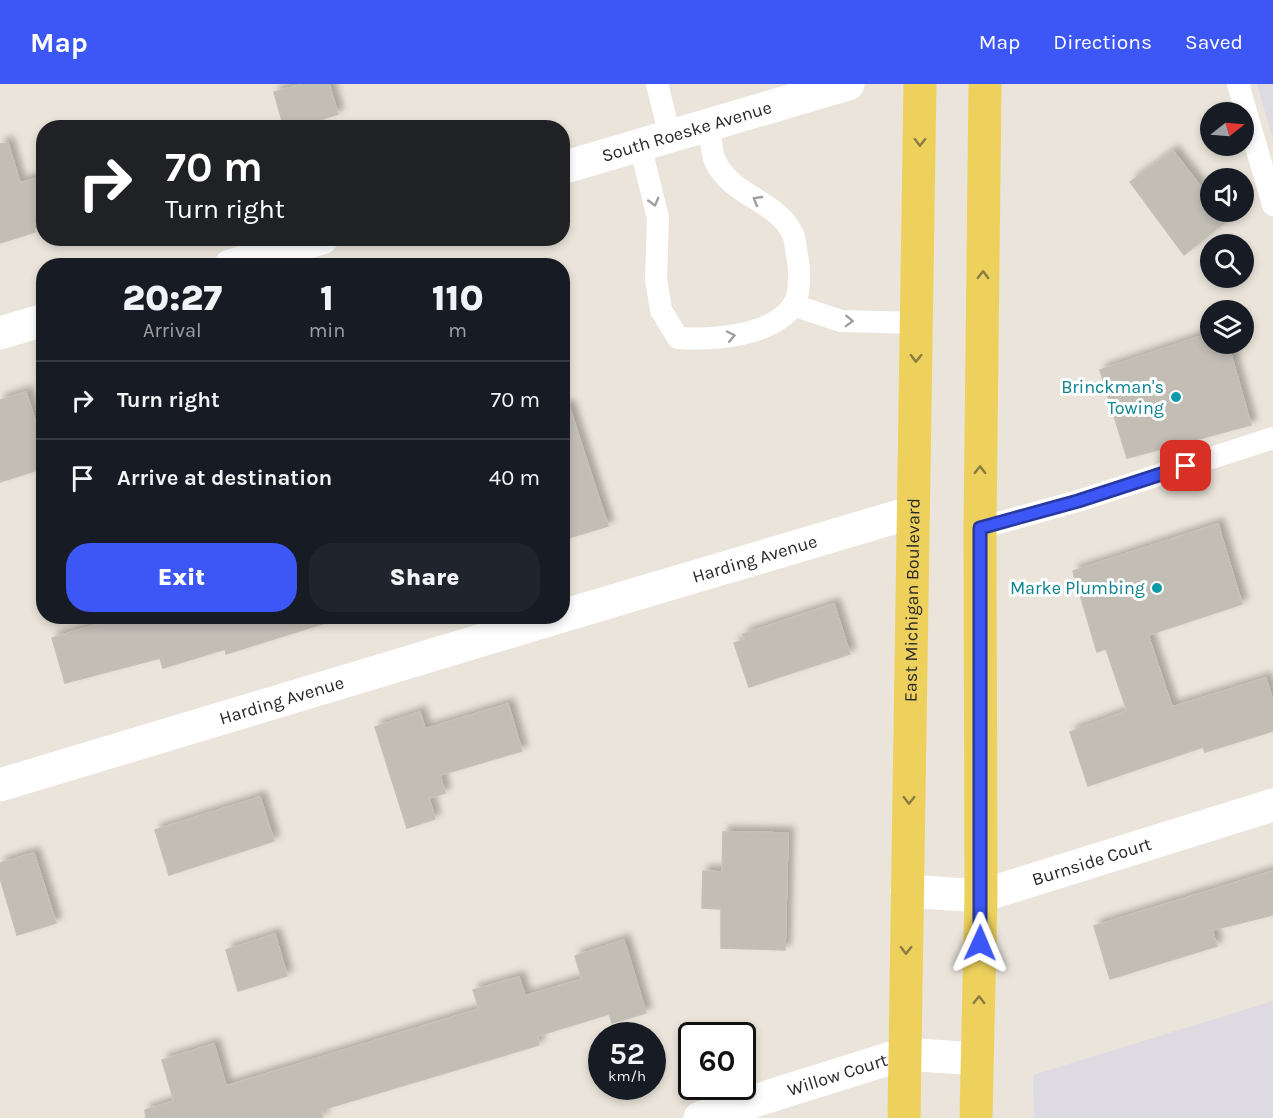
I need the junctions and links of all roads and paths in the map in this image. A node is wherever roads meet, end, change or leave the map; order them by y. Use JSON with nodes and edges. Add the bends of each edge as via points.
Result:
{"nodes":[{"id":1,"x":657,"y":84,"type":"edge"},
{"id":2,"x":848,"y":84,"type":"edge"},
{"id":3,"x":920,"y":84,"type":"edge"},
{"id":4,"x":985,"y":84,"type":"edge"},
{"id":5,"x":1238,"y":84,"type":"edge"},
{"id":6,"x":709,"y":125,"type":"junction"},
{"id":7,"x":655,"y":141,"type":"junction"},
{"id":8,"x":570,"y":166,"type":"edge"},
{"id":9,"x":1273,"y":205,"type":"edge"},
{"id":10,"x":296,"y":246,"type":"edge"},
{"id":11,"x":256,"y":258,"type":"edge"},
{"id":12,"x":793,"y":305,"type":"junction"},
{"id":13,"x":36,"y":322,"type":"edge"},
{"id":14,"x":917,"y":323,"type":"junction"},
{"id":15,"x":0,"y":333,"type":"edge"},
{"id":16,"x":1273,"y":438,"type":"edge"},
{"id":17,"x":913,"y":512,"type":"junction"},
{"id":18,"x":980,"y":528,"type":"junction"},
{"id":19,"x":570,"y":614,"type":"edge"},
{"id":20,"x":535,"y":624,"type":"edge"},
{"id":21,"x":0,"y":785,"type":"edge"},
{"id":22,"x":1273,"y":805,"type":"edge"},
{"id":23,"x":907,"y":891,"type":"junction"},
{"id":24,"x":981,"y":896,"type":"junction"},
{"id":25,"x":904,"y":1054,"type":"junction"},
{"id":26,"x":978,"y":1059,"type":"junction"},
{"id":27,"x":700,"y":1118,"type":"edge"},
{"id":28,"x":904,"y":1118,"type":"edge"},
{"id":29,"x":976,"y":1118,"type":"edge"}],
"edges":[{"from":1,"to":7,"type":"lane"},
{"from":2,"to":6,"type":"street","name":"South Roeske Avenue"},
{"from":3,"to":14,"type":"main road","name":"East Michigan Boulevard","one_way":true},
{"from":18,"to":4,"type":"main road","one_way":true},
{"from":5,"to":9,"type":"lane"},
{"from":6,"to":7,"type":"street","name":"South Roeske Avenue"},
{"from":12,"to":6,"type":"lane","one_way":true,"via":[[800,274],[794,235],[776,210],[734,185],[715,161]]},
{"from":7,"to":8,"type":"street","name":"South Roeske Avenue"},
{"from":7,"to":12,"type":"lane","one_way":true,"via":[[656,279],[661,310],[678,338],[730,337],[768,326]]},
{"from":10,"to":11,"type":"street"},
{"from":12,"to":14,"type":"lane","one_way":true,"via":[[841,321]]},
{"from":13,"to":15,"type":"street"},
{"from":14,"to":17,"type":"main road","name":"East Michigan Boulevard","one_way":true},
{"from":16,"to":18,"type":"lane"},
{"from":17,"to":19,"type":"street","name":"Harding Avenue"},
{"from":17,"to":23,"type":"main road","name":"East Michigan Boulevard","one_way":true},
{"from":18,"to":24,"type":"main road"},
{"from":20,"to":21,"type":"street","name":"Harding Avenue"},
{"from":22,"to":24,"type":"street","name":"Burnside Court"},
{"from":23,"to":24,"type":"street","name":"Burnside Court"},
{"from":23,"to":25,"type":"main road","name":"East Michigan Boulevard","one_way":true},
{"from":26,"to":24,"type":"main road","one_way":true},
{"from":25,"to":26,"type":"street","name":"Willow Court"},
{"from":25,"to":27,"type":"street","name":"Willow Court"},
{"from":25,"to":28,"type":"main road","name":"East Michigan Boulevard"},
{"from":26,"to":29,"type":"main road"}]}
